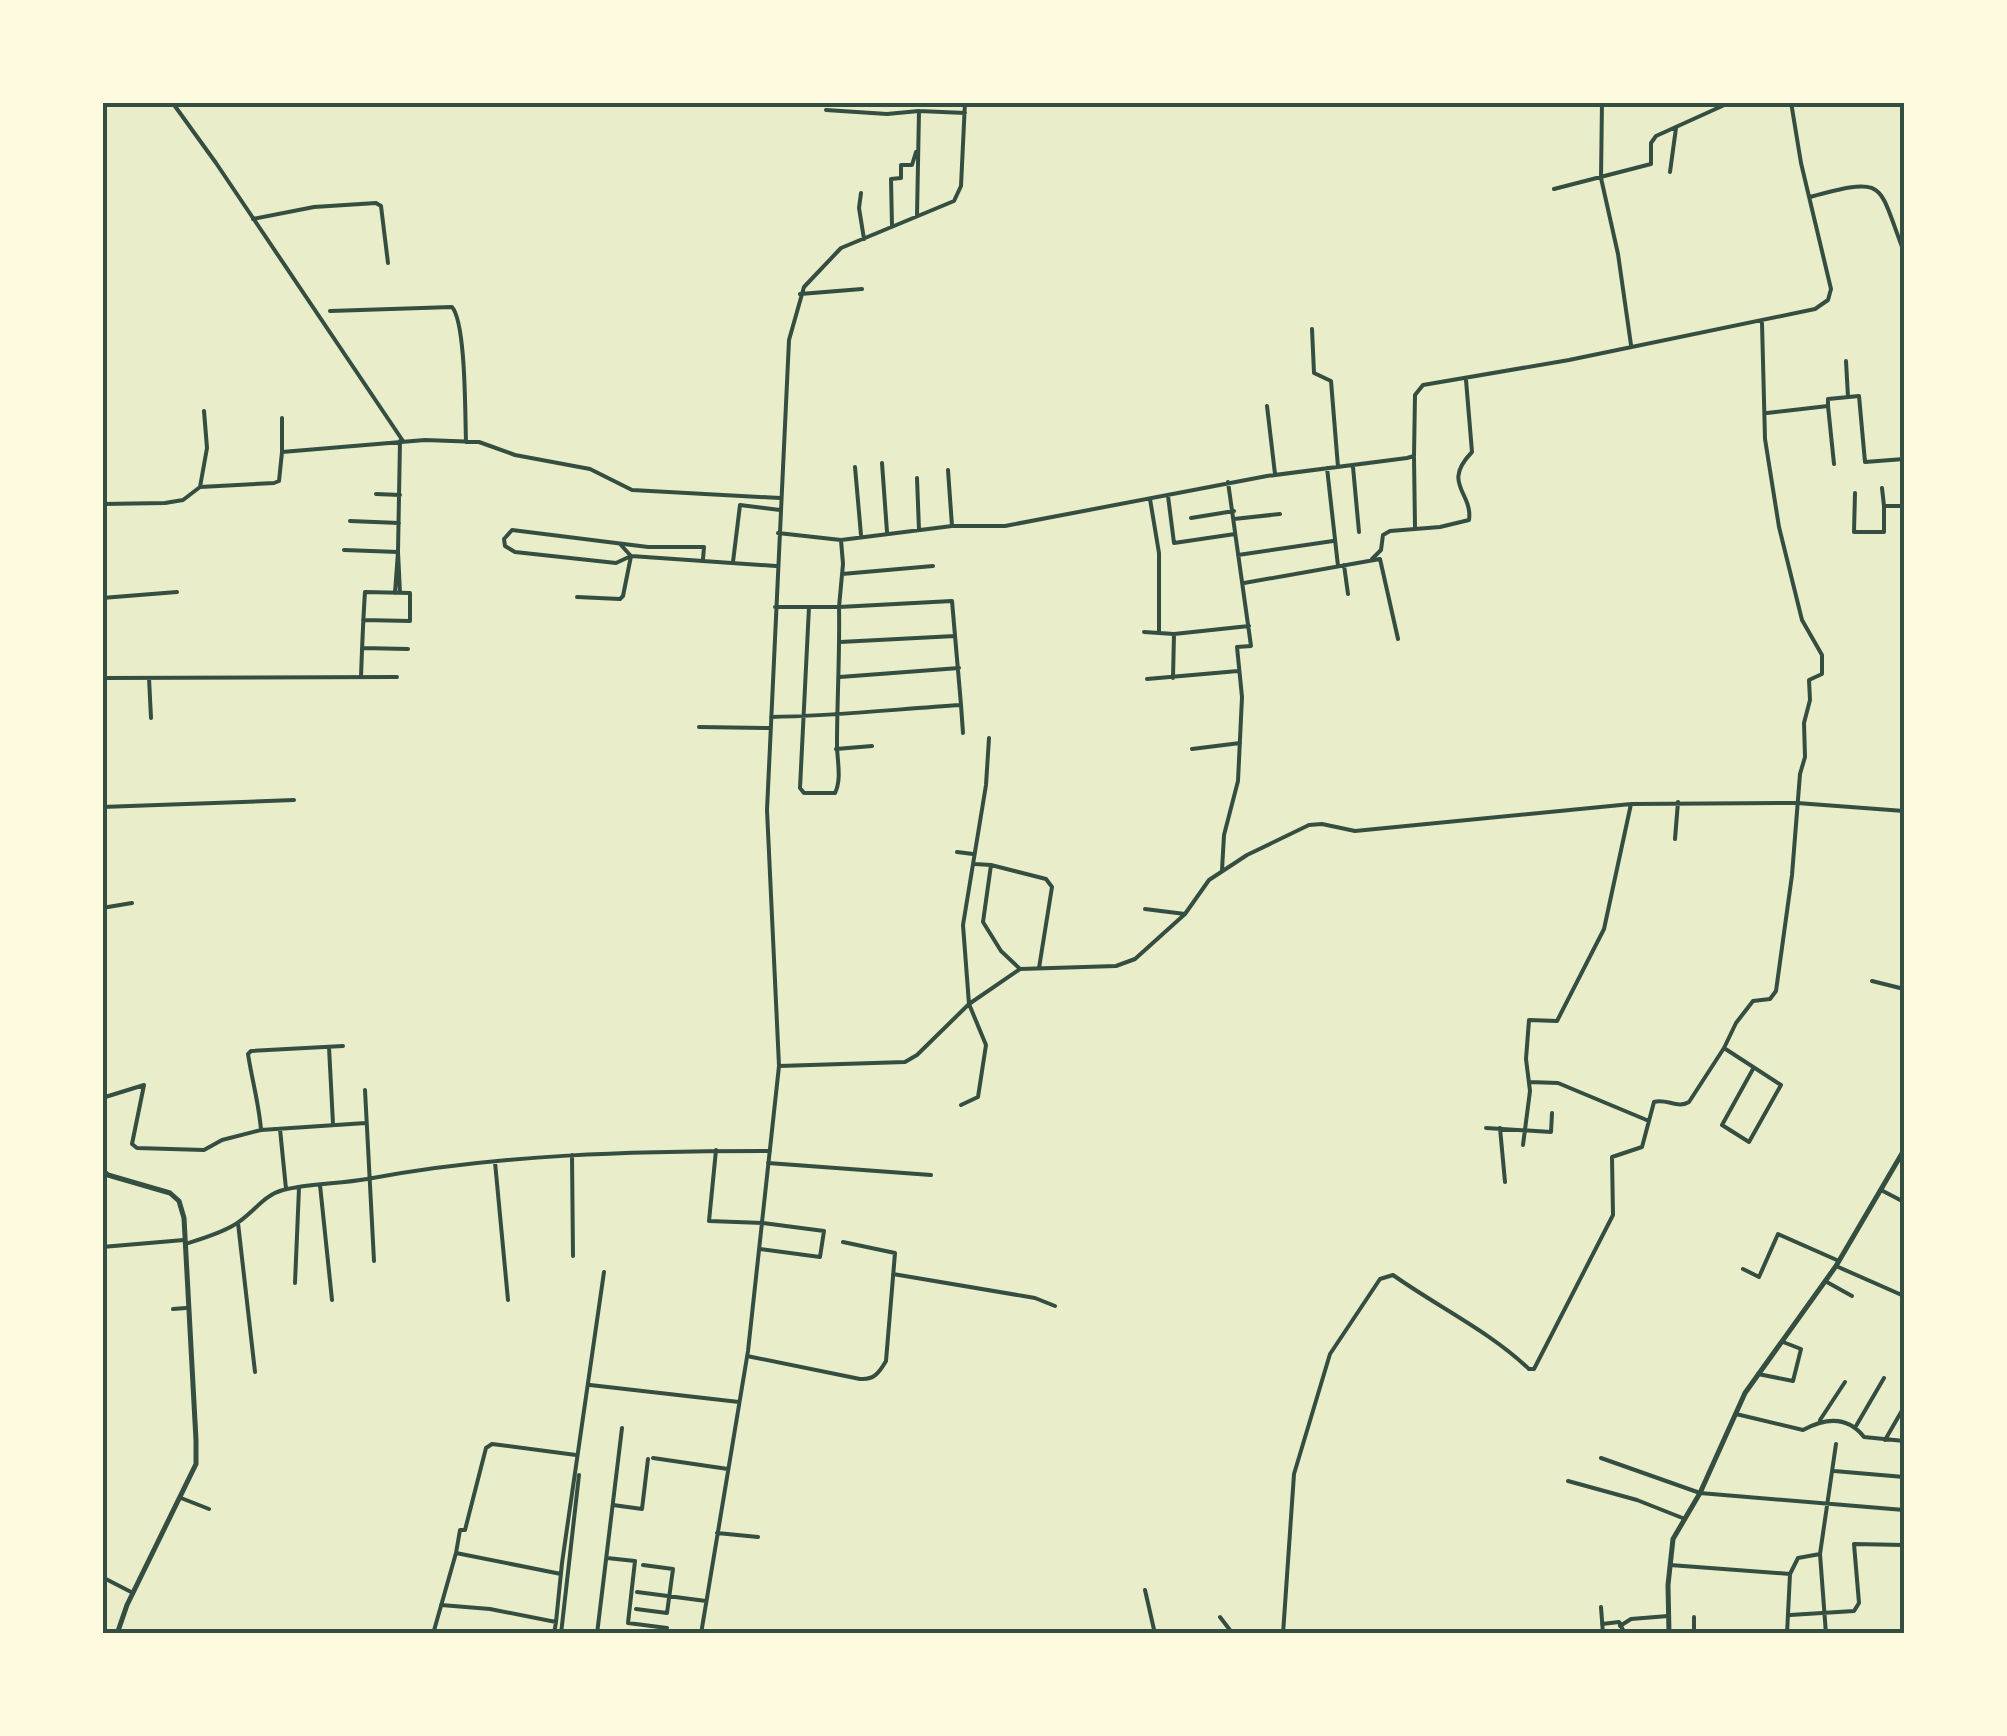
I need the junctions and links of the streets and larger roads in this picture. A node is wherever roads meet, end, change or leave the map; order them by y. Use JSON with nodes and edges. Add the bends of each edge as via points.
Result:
{"nodes":[{"id":1,"x":172,"y":102,"type":"edge"},
{"id":2,"x":965,"y":102,"type":"edge"},
{"id":3,"x":1602,"y":102,"type":"edge"},
{"id":4,"x":1732,"y":102,"type":"edge"},
{"id":5,"x":1791,"y":102,"type":"edge"},
{"id":6,"x":826,"y":110,"type":"dead end"},
{"id":7,"x":919,"y":111,"type":"junction"},
{"id":8,"x":965,"y":112,"type":"junction"},
{"id":9,"x":1676,"y":126,"type":"junction"},
{"id":10,"x":919,"y":150,"type":"junction"},
{"id":11,"x":1670,"y":172,"type":"dead end"},
{"id":12,"x":1600,"y":178,"type":"junction"},
{"id":13,"x":1554,"y":190,"type":"dead end"},
{"id":14,"x":861,"y":194,"type":"dead end"},
{"id":15,"x":1810,"y":197,"type":"junction"},
{"id":16,"x":917,"y":218,"type":"junction"},
{"id":17,"x":252,"y":219,"type":"junction"},
{"id":18,"x":892,"y":226,"type":"junction"},
{"id":19,"x":864,"y":239,"type":"junction"},
{"id":20,"x":1904,"y":252,"type":"edge"},
{"id":21,"x":388,"y":263,"type":"dead end"},
{"id":22,"x":862,"y":290,"type":"dead end"},
{"id":23,"x":800,"y":294,"type":"junction"},
{"id":24,"x":330,"y":312,"type":"dead end"},
{"id":25,"x":1762,"y":323,"type":"junction"},
{"id":26,"x":1312,"y":329,"type":"dead end"},
{"id":27,"x":1632,"y":347,"type":"junction"},
{"id":28,"x":1846,"y":362,"type":"dead end"},
{"id":29,"x":1466,"y":380,"type":"junction"},
{"id":30,"x":1848,"y":397,"type":"junction"},
{"id":31,"x":1267,"y":406,"type":"dead end"},
{"id":32,"x":1828,"y":406,"type":"junction"},
{"id":33,"x":204,"y":411,"type":"dead end"},
{"id":34,"x":1767,"y":413,"type":"junction"},
{"id":35,"x":282,"y":418,"type":"dead end"},
{"id":36,"x":402,"y":441,"type":"junction"},
{"id":37,"x":466,"y":442,"type":"junction"},
{"id":38,"x":282,"y":452,"type":"junction"},
{"id":39,"x":1414,"y":456,"type":"junction"},
{"id":40,"x":882,"y":463,"type":"dead end"},
{"id":41,"x":1834,"y":464,"type":"dead end"},
{"id":42,"x":1904,"y":464,"type":"edge"},
{"id":43,"x":1353,"y":466,"type":"junction"},
{"id":44,"x":856,"y":467,"type":"dead end"},
{"id":45,"x":1338,"y":467,"type":"junction"},
{"id":46,"x":1327,"y":468,"type":"junction"},
{"id":47,"x":948,"y":470,"type":"dead end"},
{"id":48,"x":1274,"y":474,"type":"junction"},
{"id":49,"x":917,"y":478,"type":"dead end"},
{"id":50,"x":1228,"y":482,"type":"junction"},
{"id":51,"x":200,"y":487,"type":"junction"},
{"id":52,"x":1882,"y":488,"type":"dead end"},
{"id":53,"x":1855,"y":493,"type":"dead end"},
{"id":54,"x":376,"y":494,"type":"dead end"},
{"id":55,"x":400,"y":495,"type":"junction"},
{"id":56,"x":1168,"y":496,"type":"junction"},
{"id":57,"x":780,"y":498,"type":"junction"},
{"id":58,"x":1150,"y":499,"type":"junction"},
{"id":59,"x":102,"y":504,"type":"edge"},
{"id":60,"x":1884,"y":506,"type":"junction"},
{"id":61,"x":1904,"y":506,"type":"edge"},
{"id":62,"x":780,"y":510,"type":"junction"},
{"id":63,"x":1234,"y":512,"type":"junction"},
{"id":64,"x":1280,"y":514,"type":"dead end"},
{"id":65,"x":1191,"y":518,"type":"dead end"},
{"id":66,"x":1234,"y":519,"type":"junction"},
{"id":67,"x":350,"y":521,"type":"dead end"},
{"id":68,"x":399,"y":523,"type":"junction"},
{"id":69,"x":952,"y":526,"type":"junction"},
{"id":70,"x":1416,"y":528,"type":"junction"},
{"id":71,"x":919,"y":530,"type":"junction"},
{"id":72,"x":888,"y":532,"type":"junction"},
{"id":73,"x":1359,"y":532,"type":"dead end"},
{"id":74,"x":778,"y":533,"type":"junction"},
{"id":75,"x":1235,"y":534,"type":"junction"},
{"id":76,"x":862,"y":535,"type":"junction"},
{"id":77,"x":841,"y":540,"type":"junction"},
{"id":78,"x":1332,"y":541,"type":"junction"},
{"id":79,"x":620,"y":544,"type":"junction"},
{"id":80,"x":344,"y":550,"type":"dead end"},
{"id":81,"x":398,"y":552,"type":"junction"},
{"id":82,"x":632,"y":556,"type":"junction"},
{"id":83,"x":1238,"y":556,"type":"junction"},
{"id":84,"x":1372,"y":559,"type":"junction"},
{"id":85,"x":703,"y":560,"type":"junction"},
{"id":86,"x":733,"y":562,"type":"junction"},
{"id":87,"x":1341,"y":565,"type":"junction"},
{"id":88,"x":776,"y":566,"type":"junction"},
{"id":89,"x":933,"y":566,"type":"dead end"},
{"id":90,"x":842,"y":574,"type":"junction"},
{"id":91,"x":1244,"y":584,"type":"junction"},
{"id":92,"x":177,"y":592,"type":"dead end"},
{"id":93,"x":398,"y":593,"type":"junction"},
{"id":94,"x":1348,"y":594,"type":"dead end"},
{"id":95,"x":577,"y":597,"type":"dead end"},
{"id":96,"x":102,"y":598,"type":"edge"},
{"id":97,"x":839,"y":606,"type":"junction"},
{"id":98,"x":775,"y":607,"type":"junction"},
{"id":99,"x":808,"y":607,"type":"junction"},
{"id":100,"x":103,"y":616,"type":"edge"},
{"id":101,"x":364,"y":620,"type":"junction"},
{"id":102,"x":1249,"y":626,"type":"junction"},
{"id":103,"x":1144,"y":632,"type":"dead end"},
{"id":104,"x":1159,"y":633,"type":"junction"},
{"id":105,"x":1174,"y":634,"type":"junction"},
{"id":106,"x":956,"y":636,"type":"junction"},
{"id":107,"x":1398,"y":639,"type":"dead end"},
{"id":108,"x":840,"y":642,"type":"junction"},
{"id":109,"x":102,"y":644,"type":"edge"},
{"id":110,"x":362,"y":648,"type":"junction"},
{"id":111,"x":408,"y":649,"type":"dead end"},
{"id":112,"x":959,"y":668,"type":"junction"},
{"id":113,"x":1238,"y":672,"type":"junction"},
{"id":114,"x":361,"y":677,"type":"junction"},
{"id":115,"x":397,"y":677,"type":"dead end"},
{"id":116,"x":840,"y":677,"type":"junction"},
{"id":117,"x":102,"y":678,"type":"edge"},
{"id":118,"x":149,"y":678,"type":"junction"},
{"id":119,"x":1173,"y":678,"type":"junction"},
{"id":120,"x":1147,"y":679,"type":"dead end"},
{"id":121,"x":961,"y":705,"type":"junction"},
{"id":122,"x":838,"y":714,"type":"junction"},
{"id":123,"x":803,"y":716,"type":"junction"},
{"id":124,"x":771,"y":717,"type":"junction"},
{"id":125,"x":152,"y":718,"type":"dead end"},
{"id":126,"x":699,"y":727,"type":"dead end"},
{"id":127,"x":770,"y":728,"type":"junction"},
{"id":128,"x":963,"y":733,"type":"dead end"},
{"id":129,"x":990,"y":738,"type":"dead end"},
{"id":130,"x":1240,"y":743,"type":"junction"},
{"id":131,"x":872,"y":746,"type":"dead end"},
{"id":132,"x":836,"y":749,"type":"junction"},
{"id":133,"x":1192,"y":749,"type":"dead end"},
{"id":134,"x":294,"y":800,"type":"dead end"},
{"id":135,"x":1678,"y":802,"type":"junction"},
{"id":136,"x":1797,"y":803,"type":"junction"},
{"id":137,"x":1630,"y":804,"type":"junction"},
{"id":138,"x":102,"y":807,"type":"edge"},
{"id":139,"x":1904,"y":811,"type":"edge"},
{"id":140,"x":1675,"y":839,"type":"dead end"},
{"id":141,"x":958,"y":852,"type":"dead end"},
{"id":142,"x":974,"y":854,"type":"junction"},
{"id":143,"x":973,"y":864,"type":"junction"},
{"id":144,"x":992,"y":865,"type":"junction"},
{"id":145,"x":1222,"y":870,"type":"junction"},
{"id":146,"x":1904,"y":891,"type":"edge"},
{"id":147,"x":132,"y":903,"type":"dead end"},
{"id":148,"x":102,"y":908,"type":"edge"},
{"id":149,"x":1144,"y":909,"type":"dead end"},
{"id":150,"x":1185,"y":914,"type":"junction"},
{"id":151,"x":1904,"y":945,"type":"edge"},
{"id":152,"x":1039,"y":968,"type":"junction"},
{"id":153,"x":1020,"y":970,"type":"junction"},
{"id":154,"x":1872,"y":980,"type":"dead end"},
{"id":155,"x":1904,"y":989,"type":"edge"},
{"id":156,"x":968,"y":1004,"type":"junction"},
{"id":157,"x":329,"y":1046,"type":"junction"},
{"id":158,"x":343,"y":1046,"type":"dead end"},
{"id":159,"x":1724,"y":1048,"type":"junction"},
{"id":160,"x":780,"y":1066,"type":"junction"},
{"id":161,"x":1752,"y":1069,"type":"junction"},
{"id":162,"x":1529,"y":1082,"type":"junction"},
{"id":163,"x":365,"y":1090,"type":"dead end"},
{"id":164,"x":102,"y":1098,"type":"edge"},
{"id":165,"x":961,"y":1105,"type":"dead end"},
{"id":166,"x":1552,"y":1112,"type":"dead end"},
{"id":167,"x":1649,"y":1120,"type":"junction"},
{"id":168,"x":366,"y":1123,"type":"junction"},
{"id":169,"x":334,"y":1124,"type":"junction"},
{"id":170,"x":280,"y":1127,"type":"junction"},
{"id":171,"x":1486,"y":1128,"type":"dead end"},
{"id":172,"x":1500,"y":1128,"type":"junction"},
{"id":173,"x":1524,"y":1129,"type":"junction"},
{"id":174,"x":260,"y":1130,"type":"junction"},
{"id":175,"x":1550,"y":1132,"type":"junction"},
{"id":176,"x":1560,"y":1133,"type":"dead end"},
{"id":177,"x":1523,"y":1146,"type":"dead end"},
{"id":178,"x":716,"y":1150,"type":"junction"},
{"id":179,"x":1904,"y":1150,"type":"edge"},
{"id":180,"x":770,"y":1151,"type":"junction"},
{"id":181,"x":572,"y":1155,"type":"junction"},
{"id":182,"x":495,"y":1162,"type":"junction"},
{"id":183,"x":768,"y":1164,"type":"junction"},
{"id":184,"x":102,"y":1170,"type":"edge"},
{"id":185,"x":931,"y":1175,"type":"dead end"},
{"id":186,"x":368,"y":1179,"type":"junction"},
{"id":187,"x":1506,"y":1182,"type":"dead end"},
{"id":188,"x":320,"y":1186,"type":"junction"},
{"id":189,"x":300,"y":1188,"type":"junction"},
{"id":190,"x":286,"y":1189,"type":"junction"},
{"id":191,"x":1881,"y":1190,"type":"junction"},
{"id":192,"x":1904,"y":1202,"type":"edge"},
{"id":193,"x":763,"y":1222,"type":"junction"},
{"id":194,"x":238,"y":1223,"type":"junction"},
{"id":195,"x":185,"y":1242,"type":"junction"},
{"id":196,"x":844,"y":1242,"type":"dead end"},
{"id":197,"x":102,"y":1248,"type":"edge"},
{"id":198,"x":760,"y":1249,"type":"junction"},
{"id":199,"x":573,"y":1256,"type":"dead end"},
{"id":200,"x":374,"y":1261,"type":"dead end"},
{"id":201,"x":1837,"y":1264,"type":"junction"},
{"id":202,"x":1743,"y":1269,"type":"dead end"},
{"id":203,"x":604,"y":1272,"type":"dead end"},
{"id":204,"x":893,"y":1274,"type":"junction"},
{"id":205,"x":1825,"y":1281,"type":"junction"},
{"id":206,"x":296,"y":1284,"type":"dead end"},
{"id":207,"x":1852,"y":1296,"type":"dead end"},
{"id":208,"x":1904,"y":1296,"type":"edge"},
{"id":209,"x":332,"y":1300,"type":"dead end"},
{"id":210,"x":508,"y":1300,"type":"dead end"},
{"id":211,"x":1055,"y":1306,"type":"dead end"},
{"id":212,"x":186,"y":1308,"type":"junction"},
{"id":213,"x":173,"y":1309,"type":"dead end"},
{"id":214,"x":1782,"y":1342,"type":"junction"},
{"id":215,"x":747,"y":1356,"type":"junction"},
{"id":216,"x":255,"y":1372,"type":"dead end"},
{"id":217,"x":1758,"y":1374,"type":"junction"},
{"id":218,"x":1884,"y":1378,"type":"dead end"},
{"id":219,"x":1845,"y":1382,"type":"dead end"},
{"id":220,"x":590,"y":1384,"type":"junction"},
{"id":221,"x":739,"y":1402,"type":"junction"},
{"id":222,"x":1904,"y":1407,"type":"edge"},
{"id":223,"x":1736,"y":1414,"type":"junction"},
{"id":224,"x":1820,"y":1420,"type":"junction"},
{"id":225,"x":1856,"y":1426,"type":"junction"},
{"id":226,"x":622,"y":1428,"type":"dead end"},
{"id":227,"x":1885,"y":1440,"type":"junction"},
{"id":228,"x":1904,"y":1442,"type":"edge"},
{"id":229,"x":1836,"y":1444,"type":"dead end"},
{"id":230,"x":578,"y":1456,"type":"junction"},
{"id":231,"x":1601,"y":1458,"type":"dead end"},
{"id":232,"x":728,"y":1469,"type":"junction"},
{"id":233,"x":1834,"y":1472,"type":"junction"},
{"id":234,"x":579,"y":1475,"type":"dead end"},
{"id":235,"x":1904,"y":1477,"type":"edge"},
{"id":236,"x":1568,"y":1480,"type":"dead end"},
{"id":237,"x":1700,"y":1493,"type":"junction"},
{"id":238,"x":180,"y":1498,"type":"junction"},
{"id":239,"x":612,"y":1505,"type":"junction"},
{"id":240,"x":1828,"y":1505,"type":"junction"},
{"id":241,"x":209,"y":1509,"type":"dead end"},
{"id":242,"x":1904,"y":1510,"type":"edge"},
{"id":243,"x":1685,"y":1520,"type":"junction"},
{"id":244,"x":717,"y":1533,"type":"junction"},
{"id":245,"x":758,"y":1537,"type":"dead end"},
{"id":246,"x":1904,"y":1545,"type":"edge"},
{"id":247,"x":456,"y":1553,"type":"junction"},
{"id":248,"x":1820,"y":1554,"type":"junction"},
{"id":249,"x":606,"y":1558,"type":"junction"},
{"id":250,"x":642,"y":1564,"type":"dead end"},
{"id":251,"x":1668,"y":1564,"type":"junction"},
{"id":252,"x":561,"y":1574,"type":"junction"},
{"id":253,"x":1790,"y":1574,"type":"junction"},
{"id":254,"x":102,"y":1577,"type":"edge"},
{"id":255,"x":1145,"y":1590,"type":"dead end"},
{"id":256,"x":638,"y":1592,"type":"dead end"},
{"id":257,"x":133,"y":1593,"type":"junction"},
{"id":258,"x":669,"y":1596,"type":"junction"},
{"id":259,"x":706,"y":1602,"type":"junction"},
{"id":260,"x":441,"y":1605,"type":"junction"},
{"id":261,"x":1601,"y":1607,"type":"dead end"},
{"id":262,"x":636,"y":1609,"type":"dead end"},
{"id":263,"x":1824,"y":1613,"type":"junction"},
{"id":264,"x":1790,"y":1615,"type":"junction"},
{"id":265,"x":1668,"y":1616,"type":"junction"},
{"id":266,"x":1694,"y":1617,"type":"dead end"},
{"id":267,"x":1220,"y":1618,"type":"dead end"},
{"id":268,"x":556,"y":1622,"type":"junction"},
{"id":269,"x":1602,"y":1624,"type":"junction"},
{"id":270,"x":1620,"y":1626,"type":"junction"},
{"id":271,"x":1669,"y":1633,"type":"edge"},
{"id":272,"x":117,"y":1634,"type":"edge"},
{"id":273,"x":434,"y":1634,"type":"edge"},
{"id":274,"x":557,"y":1634,"type":"edge"},
{"id":275,"x":598,"y":1634,"type":"edge"},
{"id":276,"x":666,"y":1634,"type":"edge"},
{"id":277,"x":701,"y":1634,"type":"edge"},
{"id":278,"x":1155,"y":1634,"type":"edge"},
{"id":279,"x":1233,"y":1634,"type":"edge"},
{"id":280,"x":1283,"y":1634,"type":"edge"},
{"id":281,"x":1603,"y":1634,"type":"edge"},
{"id":282,"x":1628,"y":1634,"type":"edge"},
{"id":283,"x":1694,"y":1634,"type":"edge"},
{"id":284,"x":1788,"y":1634,"type":"edge"},
{"id":285,"x":1826,"y":1634,"type":"edge"}],
"edges":[{"from":1,"to":17,"type":"street"},
{"from":2,"to":8,"type":"street"},
{"from":3,"to":12,"type":"street"},
{"from":4,"to":9,"type":"street"},
{"from":5,"to":15,"type":"street"},
{"from":6,"to":7,"type":"street"},
{"from":7,"to":8,"type":"street"},
{"from":7,"to":10,"type":"street"},
{"from":8,"to":16,"type":"street","via":[[962,186],[954,200]]},
{"from":9,"to":11,"type":"street"},
{"from":9,"to":12,"type":"street","via":[[1652,139],[1651,164]]},
{"from":10,"to":16,"type":"street"},
{"from":10,"to":18,"type":"street","via":[[912,165],[901,165],[901,178],[892,179]]},
{"from":12,"to":13,"type":"street"},
{"from":12,"to":27,"type":"street"},
{"from":14,"to":19,"type":"street"},
{"from":15,"to":20,"type":"street","via":[[1854,185],[1881,192]]},
{"from":15,"to":25,"type":"street","via":[[1830,296],[1816,309]]},
{"from":16,"to":18,"type":"street"},
{"from":17,"to":21,"type":"street","via":[[376,203],[384,216]]},
{"from":17,"to":36,"type":"street"},
{"from":18,"to":19,"type":"street"},
{"from":19,"to":23,"type":"street","via":[[820,266]]},
{"from":22,"to":23,"type":"street"},
{"from":23,"to":57,"type":"street","via":[[789,340]]},
{"from":24,"to":37,"type":"street","via":[[452,307],[461,339]]},
{"from":25,"to":27,"type":"street"},
{"from":25,"to":34,"type":"street"},
{"from":26,"to":45,"type":"street","via":[[1314,374],[1331,381]]},
{"from":27,"to":29,"type":"street"},
{"from":28,"to":30,"type":"street"},
{"from":29,"to":39,"type":"street","via":[[1417,390]]},
{"from":29,"to":70,"type":"street","via":[[1472,452],[1460,466],[1459,482],[1470,520]]},
{"from":30,"to":32,"type":"street","via":[[1828,399]]},
{"from":30,"to":42,"type":"street","via":[[1858,396],[1864,462]]},
{"from":31,"to":48,"type":"street"},
{"from":32,"to":34,"type":"street"},
{"from":32,"to":41,"type":"street"},
{"from":33,"to":51,"type":"street"},
{"from":34,"to":136,"type":"street","via":[[1779,527],[1802,620],[1824,669],[1810,678]]},
{"from":35,"to":38,"type":"street"},
{"from":36,"to":37,"type":"street"},
{"from":36,"to":38,"type":"street"},
{"from":36,"to":55,"type":"street"},
{"from":37,"to":57,"type":"street","via":[[590,469],[632,490]]},
{"from":38,"to":51,"type":"street","via":[[279,481]]},
{"from":39,"to":43,"type":"street"},
{"from":39,"to":70,"type":"street"},
{"from":40,"to":72,"type":"street"},
{"from":43,"to":45,"type":"street"},
{"from":43,"to":73,"type":"street"},
{"from":44,"to":76,"type":"street"},
{"from":45,"to":46,"type":"street"},
{"from":46,"to":48,"type":"street"},
{"from":46,"to":78,"type":"street"},
{"from":47,"to":69,"type":"street"},
{"from":48,"to":50,"type":"street"},
{"from":49,"to":71,"type":"street"},
{"from":50,"to":56,"type":"street"},
{"from":50,"to":63,"type":"street"},
{"from":51,"to":59,"type":"street","via":[[183,500]]},
{"from":52,"to":60,"type":"street"},
{"from":53,"to":60,"type":"street","via":[[1854,532],[1884,532]]},
{"from":54,"to":55,"type":"street"},
{"from":55,"to":68,"type":"street"},
{"from":56,"to":58,"type":"street"},
{"from":56,"to":75,"type":"street","via":[[1174,543]]},
{"from":57,"to":62,"type":"street"},
{"from":58,"to":69,"type":"street","via":[[1005,526]]},
{"from":58,"to":104,"type":"street","via":[[1159,554]]},
{"from":60,"to":61,"type":"street"},
{"from":62,"to":74,"type":"street"},
{"from":62,"to":86,"type":"street","via":[[740,505]]},
{"from":63,"to":65,"type":"street"},
{"from":63,"to":66,"type":"street"},
{"from":64,"to":66,"type":"street"},
{"from":66,"to":75,"type":"street"},
{"from":67,"to":68,"type":"street"},
{"from":68,"to":81,"type":"street"},
{"from":69,"to":71,"type":"street"},
{"from":70,"to":84,"type":"street","via":[[1383,536]]},
{"from":71,"to":72,"type":"street"},
{"from":72,"to":76,"type":"street"},
{"from":74,"to":77,"type":"street"},
{"from":74,"to":88,"type":"street"},
{"from":75,"to":83,"type":"street"},
{"from":76,"to":77,"type":"street"},
{"from":77,"to":90,"type":"street"},
{"from":78,"to":83,"type":"street"},
{"from":78,"to":87,"type":"street"},
{"from":79,"to":82,"type":"street"},
{"from":79,"to":82,"type":"street","via":[[512,530],[504,539],[514,552],[616,563]]},
{"from":79,"to":85,"type":"street","via":[[704,547]]},
{"from":80,"to":81,"type":"street"},
{"from":81,"to":93,"type":"street"},
{"from":82,"to":85,"type":"street"},
{"from":82,"to":95,"type":"street","via":[[620,599]]},
{"from":83,"to":91,"type":"street"},
{"from":84,"to":87,"type":"street"},
{"from":84,"to":107,"type":"street","via":[[1382,561]]},
{"from":85,"to":86,"type":"street"},
{"from":86,"to":88,"type":"street"},
{"from":87,"to":91,"type":"street"},
{"from":87,"to":94,"type":"street"},
{"from":88,"to":98,"type":"street"},
{"from":89,"to":90,"type":"street"},
{"from":90,"to":97,"type":"street"},
{"from":91,"to":102,"type":"street"},
{"from":92,"to":96,"type":"street"},
{"from":93,"to":101,"type":"street","via":[[365,592]]},
{"from":93,"to":101,"type":"street","via":[[410,594],[410,621]]},
{"from":97,"to":99,"type":"street"},
{"from":97,"to":106,"type":"street","via":[[952,601]]},
{"from":97,"to":108,"type":"street"},
{"from":98,"to":99,"type":"street"},
{"from":98,"to":124,"type":"street"},
{"from":99,"to":123,"type":"street"},
{"from":100,"to":109,"type":"street"},
{"from":101,"to":110,"type":"street"},
{"from":102,"to":105,"type":"street"},
{"from":102,"to":113,"type":"street","via":[[1251,646],[1237,647]]},
{"from":103,"to":104,"type":"street"},
{"from":104,"to":105,"type":"street"},
{"from":105,"to":119,"type":"street"},
{"from":106,"to":108,"type":"street"},
{"from":106,"to":112,"type":"street"},
{"from":108,"to":116,"type":"street"},
{"from":110,"to":111,"type":"street"},
{"from":110,"to":114,"type":"street"},
{"from":112,"to":116,"type":"street"},
{"from":112,"to":121,"type":"street"},
{"from":113,"to":119,"type":"street"},
{"from":113,"to":130,"type":"street"},
{"from":114,"to":115,"type":"street"},
{"from":114,"to":118,"type":"street"},
{"from":116,"to":122,"type":"street"},
{"from":117,"to":118,"type":"street"},
{"from":118,"to":125,"type":"street"},
{"from":119,"to":120,"type":"street"},
{"from":121,"to":122,"type":"street"},
{"from":121,"to":128,"type":"street"},
{"from":122,"to":123,"type":"street"},
{"from":122,"to":132,"type":"street"},
{"from":123,"to":124,"type":"street"},
{"from":123,"to":132,"type":"street","via":[[802,791],[837,790]]},
{"from":124,"to":127,"type":"street"},
{"from":126,"to":127,"type":"street"},
{"from":127,"to":160,"type":"street","via":[[768,866]]},
{"from":129,"to":142,"type":"street"},
{"from":130,"to":133,"type":"street"},
{"from":130,"to":145,"type":"street"},
{"from":131,"to":132,"type":"street"},
{"from":134,"to":138,"type":"street"},
{"from":135,"to":136,"type":"street"},
{"from":135,"to":137,"type":"street"},
{"from":135,"to":140,"type":"street"},
{"from":136,"to":139,"type":"street"},
{"from":136,"to":159,"type":"street","via":[[1776,991],[1753,1001]]},
{"from":137,"to":145,"type":"street","via":[[1355,832],[1309,824]]},
{"from":137,"to":162,"type":"street","via":[[1604,930],[1557,1021],[1529,1020]]},
{"from":141,"to":142,"type":"street"},
{"from":142,"to":143,"type":"street"},
{"from":143,"to":144,"type":"street"},
{"from":143,"to":156,"type":"street","via":[[964,925]]},
{"from":144,"to":152,"type":"street","via":[[1046,878],[1052,887]]},
{"from":144,"to":153,"type":"street","via":[[982,922]]},
{"from":145,"to":150,"type":"street"},
{"from":146,"to":151,"type":"street"},
{"from":147,"to":148,"type":"street"},
{"from":149,"to":150,"type":"street"},
{"from":150,"to":152,"type":"street","via":[[1130,963]]},
{"from":152,"to":153,"type":"street"},
{"from":153,"to":156,"type":"street"},
{"from":154,"to":155,"type":"street"},
{"from":156,"to":160,"type":"street","via":[[904,1062]]},
{"from":156,"to":165,"type":"street","via":[[986,1052],[978,1097]]},
{"from":157,"to":158,"type":"street"},
{"from":157,"to":169,"type":"street"},
{"from":157,"to":174,"type":"street","via":[[250,1051]]},
{"from":159,"to":161,"type":"street"},
{"from":159,"to":167,"type":"street","via":[[1689,1102],[1654,1102]]},
{"from":160,"to":180,"type":"street"},
{"from":161,"to":161,"type":"street","via":[[1722,1125],[1750,1142],[1781,1085]]},
{"from":162,"to":167,"type":"street","via":[[1558,1083]]},
{"from":162,"to":173,"type":"street"},
{"from":163,"to":168,"type":"street"},
{"from":164,"to":174,"type":"street","via":[[144,1084],[132,1144],[137,1148],[204,1150]]},
{"from":166,"to":175,"type":"street"},
{"from":167,"to":280,"type":"street","via":[[1642,1147],[1612,1157],[1613,1215],[1534,1369],[1393,1275],[1376,1284],[1330,1354],[1294,1474]]},
{"from":168,"to":169,"type":"street"},
{"from":168,"to":186,"type":"street"},
{"from":169,"to":170,"type":"street"},
{"from":170,"to":174,"type":"street"},
{"from":170,"to":190,"type":"street"},
{"from":171,"to":172,"type":"street"},
{"from":172,"to":173,"type":"street"},
{"from":172,"to":187,"type":"street"},
{"from":173,"to":175,"type":"street"},
{"from":173,"to":177,"type":"street"},
{"from":175,"to":176,"type":"street"},
{"from":178,"to":180,"type":"street"},
{"from":178,"to":181,"type":"street"},
{"from":178,"to":193,"type":"street","via":[[708,1221]]},
{"from":179,"to":191,"type":"street"},
{"from":180,"to":183,"type":"street"},
{"from":181,"to":182,"type":"street"},
{"from":181,"to":199,"type":"street"},
{"from":182,"to":186,"type":"street"},
{"from":182,"to":210,"type":"street"},
{"from":183,"to":185,"type":"street"},
{"from":183,"to":193,"type":"street"},
{"from":184,"to":195,"type":"street","via":[[180,1201]]},
{"from":186,"to":188,"type":"street"},
{"from":186,"to":200,"type":"street"},
{"from":188,"to":189,"type":"street"},
{"from":188,"to":209,"type":"street"},
{"from":189,"to":190,"type":"street"},
{"from":189,"to":206,"type":"street"},
{"from":190,"to":194,"type":"street"},
{"from":191,"to":192,"type":"street"},
{"from":191,"to":201,"type":"street"},
{"from":193,"to":198,"type":"street"},
{"from":193,"to":198,"type":"street","via":[[824,1234],[820,1257]]},
{"from":194,"to":195,"type":"street"},
{"from":194,"to":216,"type":"street"},
{"from":195,"to":197,"type":"street"},
{"from":195,"to":212,"type":"street"},
{"from":196,"to":204,"type":"street","via":[[893,1250]]},
{"from":198,"to":215,"type":"street"},
{"from":201,"to":202,"type":"street","via":[[1778,1234],[1759,1277]]},
{"from":201,"to":205,"type":"street"},
{"from":201,"to":208,"type":"street"},
{"from":203,"to":220,"type":"street"},
{"from":204,"to":211,"type":"street"},
{"from":204,"to":215,"type":"street","via":[[886,1361],[868,1380]]},
{"from":205,"to":207,"type":"street"},
{"from":205,"to":214,"type":"street"},
{"from":212,"to":213,"type":"street"},
{"from":212,"to":238,"type":"street","via":[[196,1461]]},
{"from":214,"to":217,"type":"street"},
{"from":214,"to":217,"type":"street","via":[[1801,1349],[1793,1381]]},
{"from":215,"to":221,"type":"street"},
{"from":217,"to":223,"type":"street"},
{"from":218,"to":225,"type":"street"},
{"from":219,"to":224,"type":"street"},
{"from":220,"to":221,"type":"street"},
{"from":220,"to":230,"type":"street"},
{"from":221,"to":232,"type":"street"},
{"from":222,"to":227,"type":"street"},
{"from":223,"to":224,"type":"street","via":[[1803,1430]]},
{"from":223,"to":237,"type":"street"},
{"from":224,"to":225,"type":"street"},
{"from":225,"to":227,"type":"street","via":[[1864,1437]]},
{"from":226,"to":239,"type":"street"},
{"from":227,"to":228,"type":"street"},
{"from":229,"to":233,"type":"street"},
{"from":230,"to":247,"type":"street","via":[[486,1448]]},
{"from":230,"to":252,"type":"street"},
{"from":231,"to":237,"type":"street"},
{"from":232,"to":239,"type":"street","via":[[651,1459],[642,1508]]},
{"from":232,"to":244,"type":"street"},
{"from":233,"to":235,"type":"street"},
{"from":233,"to":240,"type":"street"},
{"from":234,"to":274,"type":"street"},
{"from":236,"to":243,"type":"street"},
{"from":237,"to":240,"type":"street"},
{"from":237,"to":243,"type":"street"},
{"from":238,"to":241,"type":"street"},
{"from":238,"to":257,"type":"street"},
{"from":239,"to":249,"type":"street"},
{"from":240,"to":242,"type":"street"},
{"from":240,"to":248,"type":"street"},
{"from":243,"to":251,"type":"street"},
{"from":244,"to":245,"type":"street"},
{"from":244,"to":259,"type":"street"},
{"from":246,"to":263,"type":"street","via":[[1854,1544],[1858,1606],[1849,1613]]},
{"from":247,"to":252,"type":"street"},
{"from":247,"to":260,"type":"street"},
{"from":248,"to":253,"type":"street","via":[[1797,1559]]},
{"from":248,"to":263,"type":"street"},
{"from":249,"to":275,"type":"street"},
{"from":249,"to":276,"type":"street","via":[[636,1561],[628,1623],[666,1628]]},
{"from":250,"to":258,"type":"street","via":[[673,1569]]},
{"from":251,"to":253,"type":"street"},
{"from":251,"to":265,"type":"street"},
{"from":252,"to":268,"type":"street"},
{"from":253,"to":264,"type":"street"},
{"from":254,"to":257,"type":"street"},
{"from":255,"to":278,"type":"street"},
{"from":256,"to":258,"type":"street"},
{"from":257,"to":272,"type":"street"},
{"from":258,"to":259,"type":"street"},
{"from":258,"to":262,"type":"street","via":[[667,1613]]},
{"from":259,"to":277,"type":"street"},
{"from":260,"to":268,"type":"street"},
{"from":260,"to":273,"type":"street"},
{"from":261,"to":269,"type":"street"},
{"from":263,"to":264,"type":"street"},
{"from":263,"to":285,"type":"street"},
{"from":264,"to":284,"type":"street"},
{"from":265,"to":270,"type":"street"},
{"from":265,"to":271,"type":"street"},
{"from":266,"to":283,"type":"street"},
{"from":267,"to":279,"type":"street"},
{"from":268,"to":274,"type":"street"},
{"from":269,"to":270,"type":"street"},
{"from":269,"to":281,"type":"street"},
{"from":270,"to":282,"type":"street"},
{"from":271,"to":282,"type":"street"}]}
